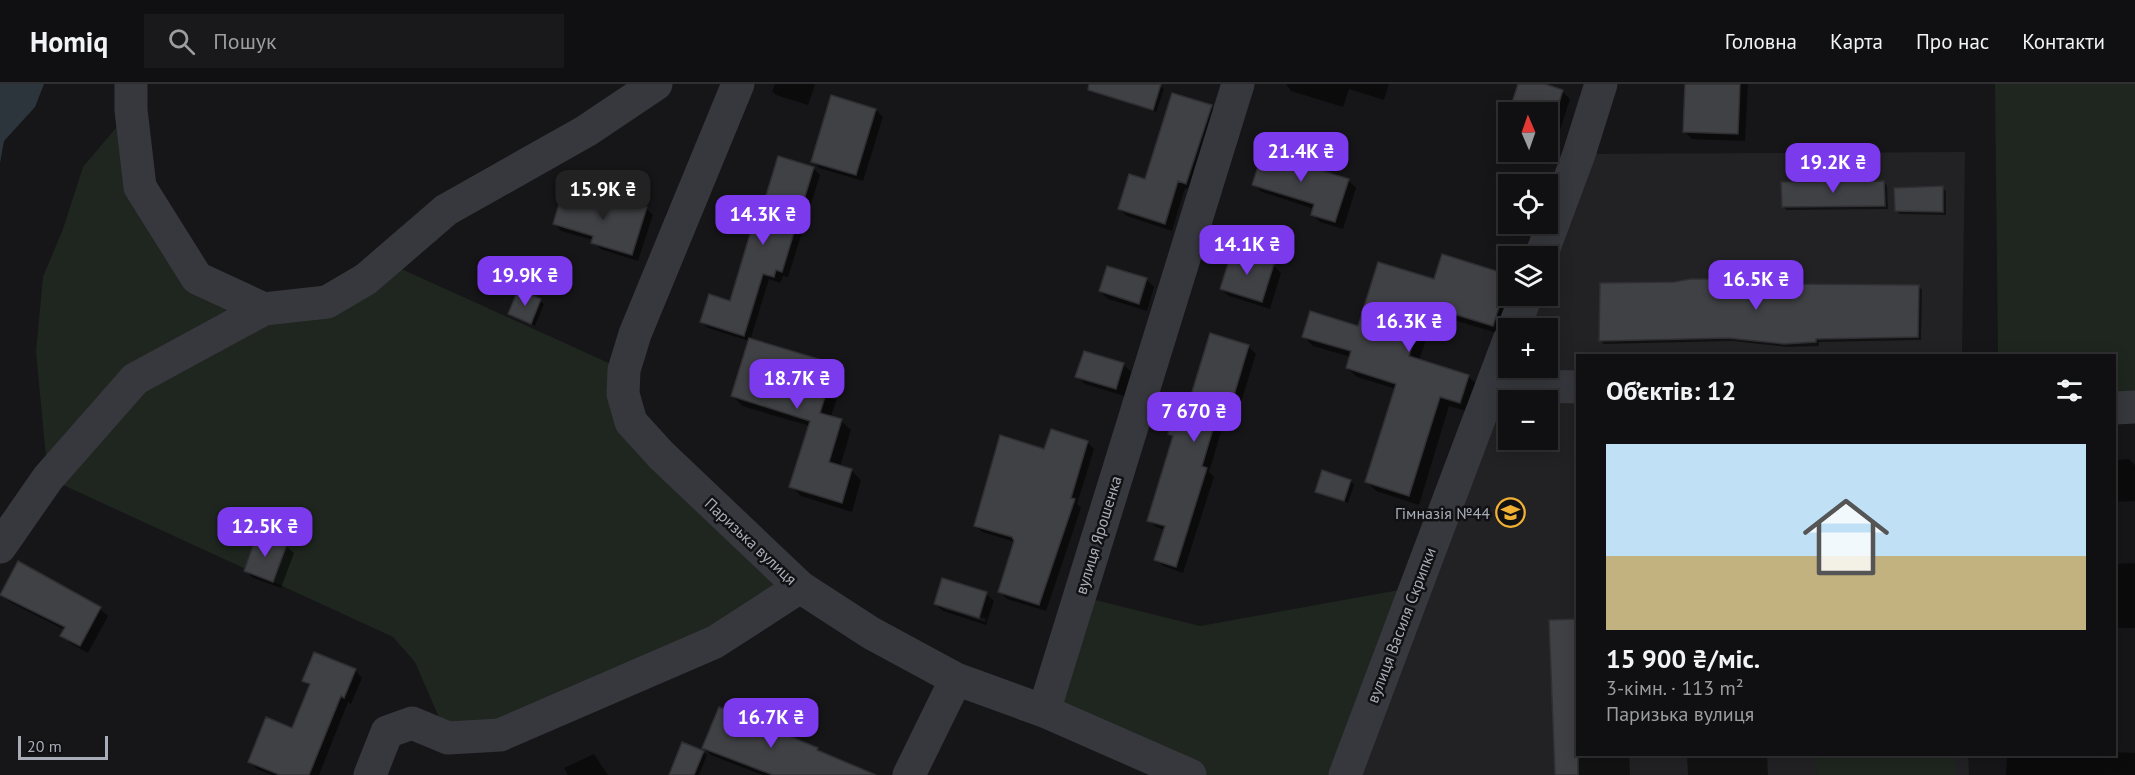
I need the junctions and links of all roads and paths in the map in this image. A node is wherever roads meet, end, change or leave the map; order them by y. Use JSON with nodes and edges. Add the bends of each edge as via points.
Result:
{"nodes":[{"id":1,"x":131,"y":84,"type":"edge"},
{"id":2,"x":657,"y":84,"type":"edge"},
{"id":3,"x":738,"y":84,"type":"edge"},
{"id":4,"x":1238,"y":84,"type":"edge"},
{"id":5,"x":1601,"y":84,"type":"edge"},
{"id":6,"x":1545,"y":246,"type":"edge"},
{"id":7,"x":264,"y":309,"type":"junction"},
{"id":8,"x":1498,"y":369,"type":"edge"},
{"id":9,"x":1492,"y":385,"type":"junction"},
{"id":10,"x":1576,"y":387,"type":"edge"},
{"id":11,"x":2135,"y":407,"type":"edge"},
{"id":12,"x":2116,"y":408,"type":"edge"},
{"id":13,"x":0,"y":547,"type":"edge"},
{"id":14,"x":800,"y":586,"type":"junction"},
{"id":15,"x":956,"y":679,"type":"junction"},
{"id":16,"x":1044,"y":711,"type":"junction"},
{"id":17,"x":370,"y":775,"type":"edge"},
{"id":18,"x":909,"y":775,"type":"edge"},
{"id":19,"x":1191,"y":775,"type":"edge"},
{"id":20,"x":1345,"y":775,"type":"edge"}],
"edges":[{"from":1,"to":7,"type":"street","via":[[140,187],[197,278]]},
{"from":2,"to":7,"type":"street","via":[[586,131],[446,210],[366,279],[327,302]]},
{"from":3,"to":14,"type":"street","name":"Паризька вулиця","via":[[635,334],[624,370],[623,394],[631,422],[653,447]]},
{"from":4,"to":16,"type":"street","name":"вулиця Ярошенка"},
{"from":5,"to":6,"type":"street"},
{"from":7,"to":13,"type":"street","via":[[135,379],[48,478]]},
{"from":8,"to":9,"type":"street","name":"вулиця Василя Скрипки"},
{"from":9,"to":10,"type":"street"},
{"from":9,"to":20,"type":"street","name":"вулиця Василя Скрипки"},
{"from":11,"to":12,"type":"street"},
{"from":14,"to":15,"type":"street","via":[[871,633]]},
{"from":14,"to":17,"type":"street","name":"Паризька вулиця","via":[[715,642],[500,735],[448,738],[412,723],[387,732]]},
{"from":15,"to":16,"type":"street"},
{"from":15,"to":18,"type":"street"},
{"from":16,"to":19,"type":"street"}]}
